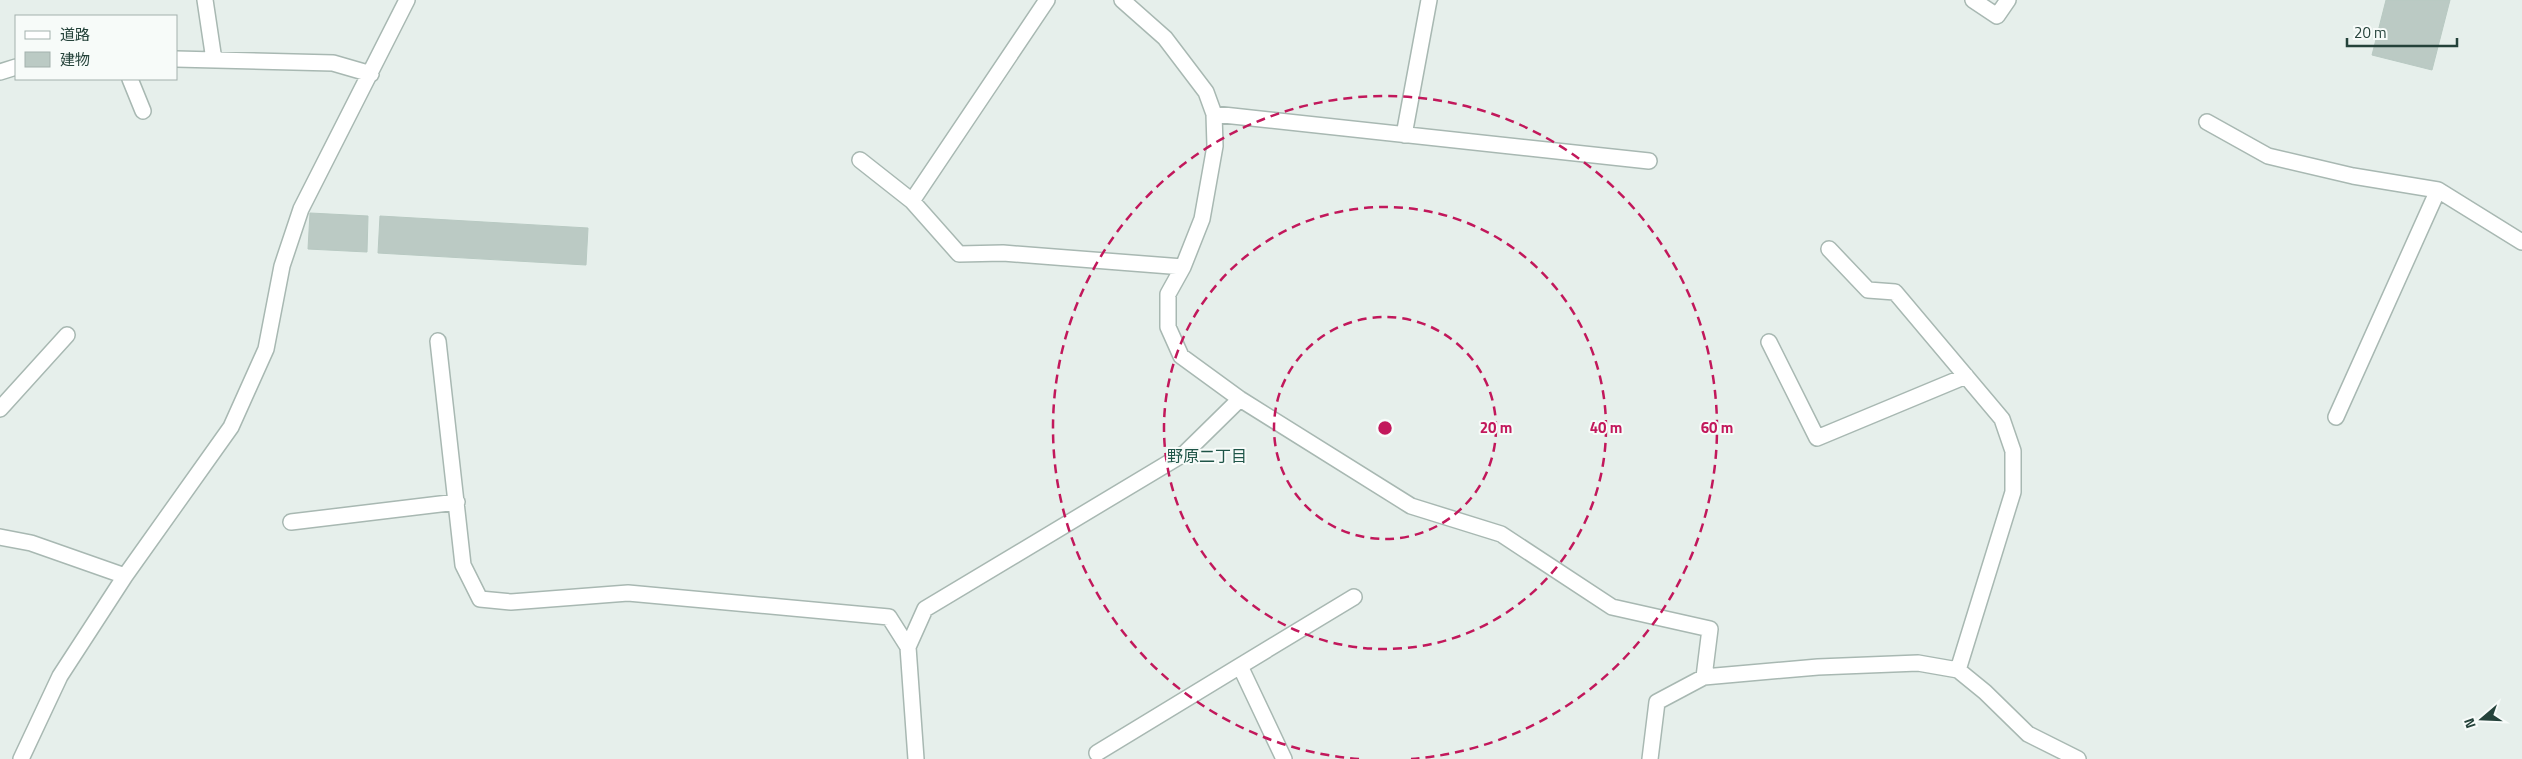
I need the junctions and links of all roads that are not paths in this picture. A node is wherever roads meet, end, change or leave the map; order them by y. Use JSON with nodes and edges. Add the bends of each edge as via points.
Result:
{"nodes":[{"id":1,"x":205,"y":0,"type":"edge"},
{"id":2,"x":407,"y":0,"type":"edge"},
{"id":3,"x":1046,"y":0,"type":"edge"},
{"id":4,"x":1122,"y":0,"type":"edge"},
{"id":5,"x":1429,"y":0,"type":"edge"},
{"id":6,"x":1973,"y":0,"type":"edge"},
{"id":7,"x":2008,"y":0,"type":"edge"},
{"id":8,"x":178,"y":59,"type":"edge"},
{"id":9,"x":214,"y":60,"type":"junction"},
{"id":10,"x":15,"y":67,"type":"edge"},
{"id":11,"x":0,"y":72,"type":"edge"},
{"id":12,"x":371,"y":74,"type":"junction"},
{"id":13,"x":130,"y":80,"type":"edge"},
{"id":14,"x":143,"y":111,"type":"dead end"},
{"id":15,"x":1214,"y":114,"type":"junction"},
{"id":16,"x":2207,"y":122,"type":"dead end"},
{"id":17,"x":1404,"y":135,"type":"junction"},
{"id":18,"x":860,"y":160,"type":"dead end"},
{"id":19,"x":1649,"y":160,"type":"dead end"},
{"id":20,"x":2438,"y":190,"type":"junction"},
{"id":21,"x":912,"y":201,"type":"junction"},
{"id":22,"x":2522,"y":242,"type":"edge"},
{"id":23,"x":1829,"y":249,"type":"dead end"},
{"id":24,"x":1184,"y":267,"type":"junction"},
{"id":25,"x":67,"y":335,"type":"dead end"},
{"id":26,"x":438,"y":341,"type":"dead end"},
{"id":27,"x":1769,"y":342,"type":"dead end"},
{"id":28,"x":1966,"y":376,"type":"junction"},
{"id":29,"x":1240,"y":399,"type":"junction"},
{"id":30,"x":0,"y":409,"type":"edge"},
{"id":31,"x":2336,"y":417,"type":"dead end"},
{"id":32,"x":457,"y":502,"type":"junction"},
{"id":33,"x":291,"y":522,"type":"dead end"},
{"id":34,"x":0,"y":537,"type":"edge"},
{"id":35,"x":125,"y":576,"type":"junction"},
{"id":36,"x":1354,"y":597,"type":"dead end"},
{"id":37,"x":908,"y":647,"type":"junction"},
{"id":38,"x":1240,"y":666,"type":"junction"},
{"id":39,"x":1958,"y":670,"type":"junction"},
{"id":40,"x":1704,"y":677,"type":"junction"},
{"id":41,"x":1097,"y":753,"type":"dead end"},
{"id":42,"x":21,"y":759,"type":"edge"},
{"id":43,"x":916,"y":759,"type":"edge"},
{"id":44,"x":1284,"y":759,"type":"edge"},
{"id":45,"x":1650,"y":759,"type":"edge"},
{"id":46,"x":2078,"y":759,"type":"edge"}],
"edges":[{"from":1,"to":9,"type":"street"},
{"from":2,"to":12,"type":"street"},
{"from":3,"to":21,"type":"street"},
{"from":4,"to":15,"type":"street","via":[[1165,38],[1206,92]]},
{"from":5,"to":17,"type":"street"},
{"from":6,"to":7,"type":"street","via":[[1997,16]]},
{"from":8,"to":9,"type":"street"},
{"from":9,"to":12,"type":"street","via":[[333,63]]},
{"from":10,"to":11,"type":"street"},
{"from":12,"to":35,"type":"street","via":[[301,208],[282,266],[266,349],[231,426]]},
{"from":13,"to":14,"type":"street"},
{"from":15,"to":17,"type":"street"},
{"from":15,"to":24,"type":"street","via":[[1215,146],[1202,219]]},
{"from":16,"to":20,"type":"street","via":[[2268,156],[2353,176]]},
{"from":17,"to":19,"type":"street"},
{"from":18,"to":21,"type":"street"},
{"from":20,"to":22,"type":"street"},
{"from":20,"to":31,"type":"street"},
{"from":21,"to":24,"type":"street","via":[[959,254],[1004,252]]},
{"from":23,"to":28,"type":"street","via":[[1868,290],[1895,292]]},
{"from":24,"to":29,"type":"street","via":[[1168,294],[1168,327],[1181,356]]},
{"from":25,"to":30,"type":"street"},
{"from":26,"to":32,"type":"street"},
{"from":27,"to":28,"type":"street","via":[[1816,438]]},
{"from":28,"to":39,"type":"street","via":[[2002,419],[2013,451],[2013,492]]},
{"from":29,"to":37,"type":"street","via":[[1185,453],[925,609]]},
{"from":29,"to":40,"type":"street","via":[[1411,506],[1501,534],[1612,607],[1710,629]]},
{"from":32,"to":33,"type":"street"},
{"from":32,"to":37,"type":"street","via":[[463,564],[480,599],[511,602],[628,593],[888,618]]},
{"from":34,"to":35,"type":"street","via":[[32,543]]},
{"from":35,"to":42,"type":"street","via":[[60,676]]},
{"from":36,"to":38,"type":"street"},
{"from":37,"to":43,"type":"street"},
{"from":38,"to":41,"type":"street"},
{"from":38,"to":44,"type":"street"},
{"from":39,"to":40,"type":"street","via":[[1918,663],[1818,667]]},
{"from":39,"to":46,"type":"street","via":[[2028,734]]},
{"from":40,"to":45,"type":"street","via":[[1657,702]]}]}
